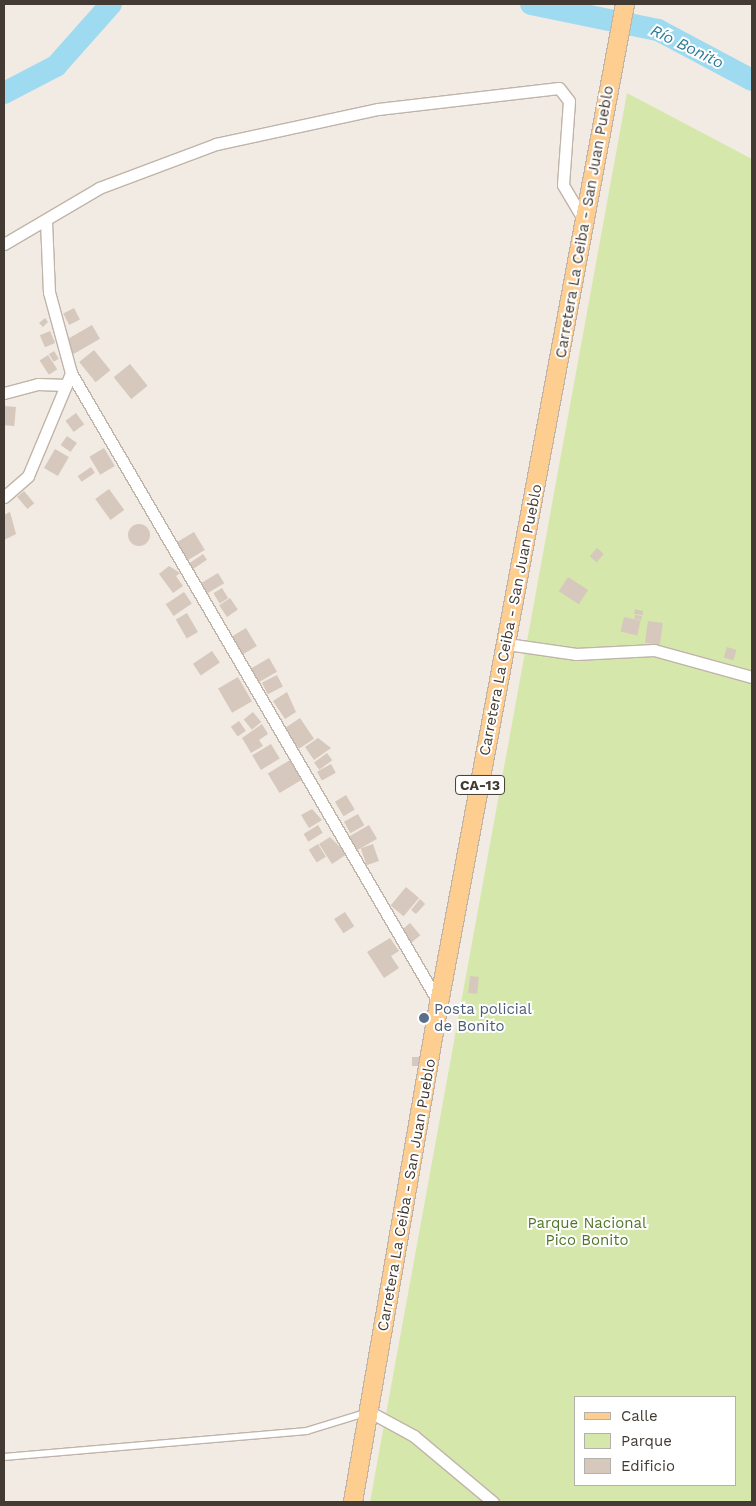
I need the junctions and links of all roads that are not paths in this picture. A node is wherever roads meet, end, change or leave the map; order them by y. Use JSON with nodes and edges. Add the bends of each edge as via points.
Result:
{"nodes":[{"id":1,"x":625,"y":4,"type":"edge"},
{"id":2,"x":46,"y":220,"type":"junction"},
{"id":3,"x":585,"y":222,"type":"junction"},
{"id":4,"x":4,"y":244,"type":"edge"},
{"id":5,"x":71,"y":374,"type":"junction"},
{"id":6,"x":66,"y":385,"type":"junction"},
{"id":7,"x":4,"y":393,"type":"edge"},
{"id":8,"x":4,"y":497,"type":"edge"},
{"id":9,"x":507,"y":644,"type":"junction"},
{"id":10,"x":752,"y":677,"type":"edge"},
{"id":11,"x":439,"y":1003,"type":"junction"},
{"id":12,"x":370,"y":1412,"type":"junction"},
{"id":13,"x":4,"y":1457,"type":"edge"},
{"id":14,"x":353,"y":1502,"type":"edge"},
{"id":15,"x":493,"y":1502,"type":"edge"}],
"edges":[{"from":1,"to":3,"type":"main road","name":"Carretera La Ceiba - San Juan Pueblo","number":"CA-13"},
{"from":2,"to":3,"type":"street","via":[[99,188],[216,144],[378,109],[559,88],[569,101],[563,185]]},
{"from":2,"to":4,"type":"street"},
{"from":2,"to":5,"type":"street","via":[[49,292]]},
{"from":3,"to":9,"type":"main road","name":"Carretera La Ceiba - San Juan Pueblo","number":"CA-13"},
{"from":5,"to":6,"type":"street"},
{"from":5,"to":11,"type":"street"},
{"from":6,"to":7,"type":"street","via":[[38,384]]},
{"from":6,"to":8,"type":"street","via":[[28,476]]},
{"from":9,"to":10,"type":"street","via":[[576,654],[654,650]]},
{"from":9,"to":11,"type":"main road","name":"Carretera La Ceiba - San Juan Pueblo","number":"CA-13"},
{"from":11,"to":12,"type":"main road","name":"Carretera La Ceiba - San Juan Pueblo","number":"CA-13"},
{"from":12,"to":13,"type":"lane","via":[[307,1431]]},
{"from":12,"to":14,"type":"main road","name":"Carretera La Ceiba - San Juan Pueblo","number":"CA-13"},
{"from":12,"to":15,"type":"street","via":[[414,1436]]}]}
